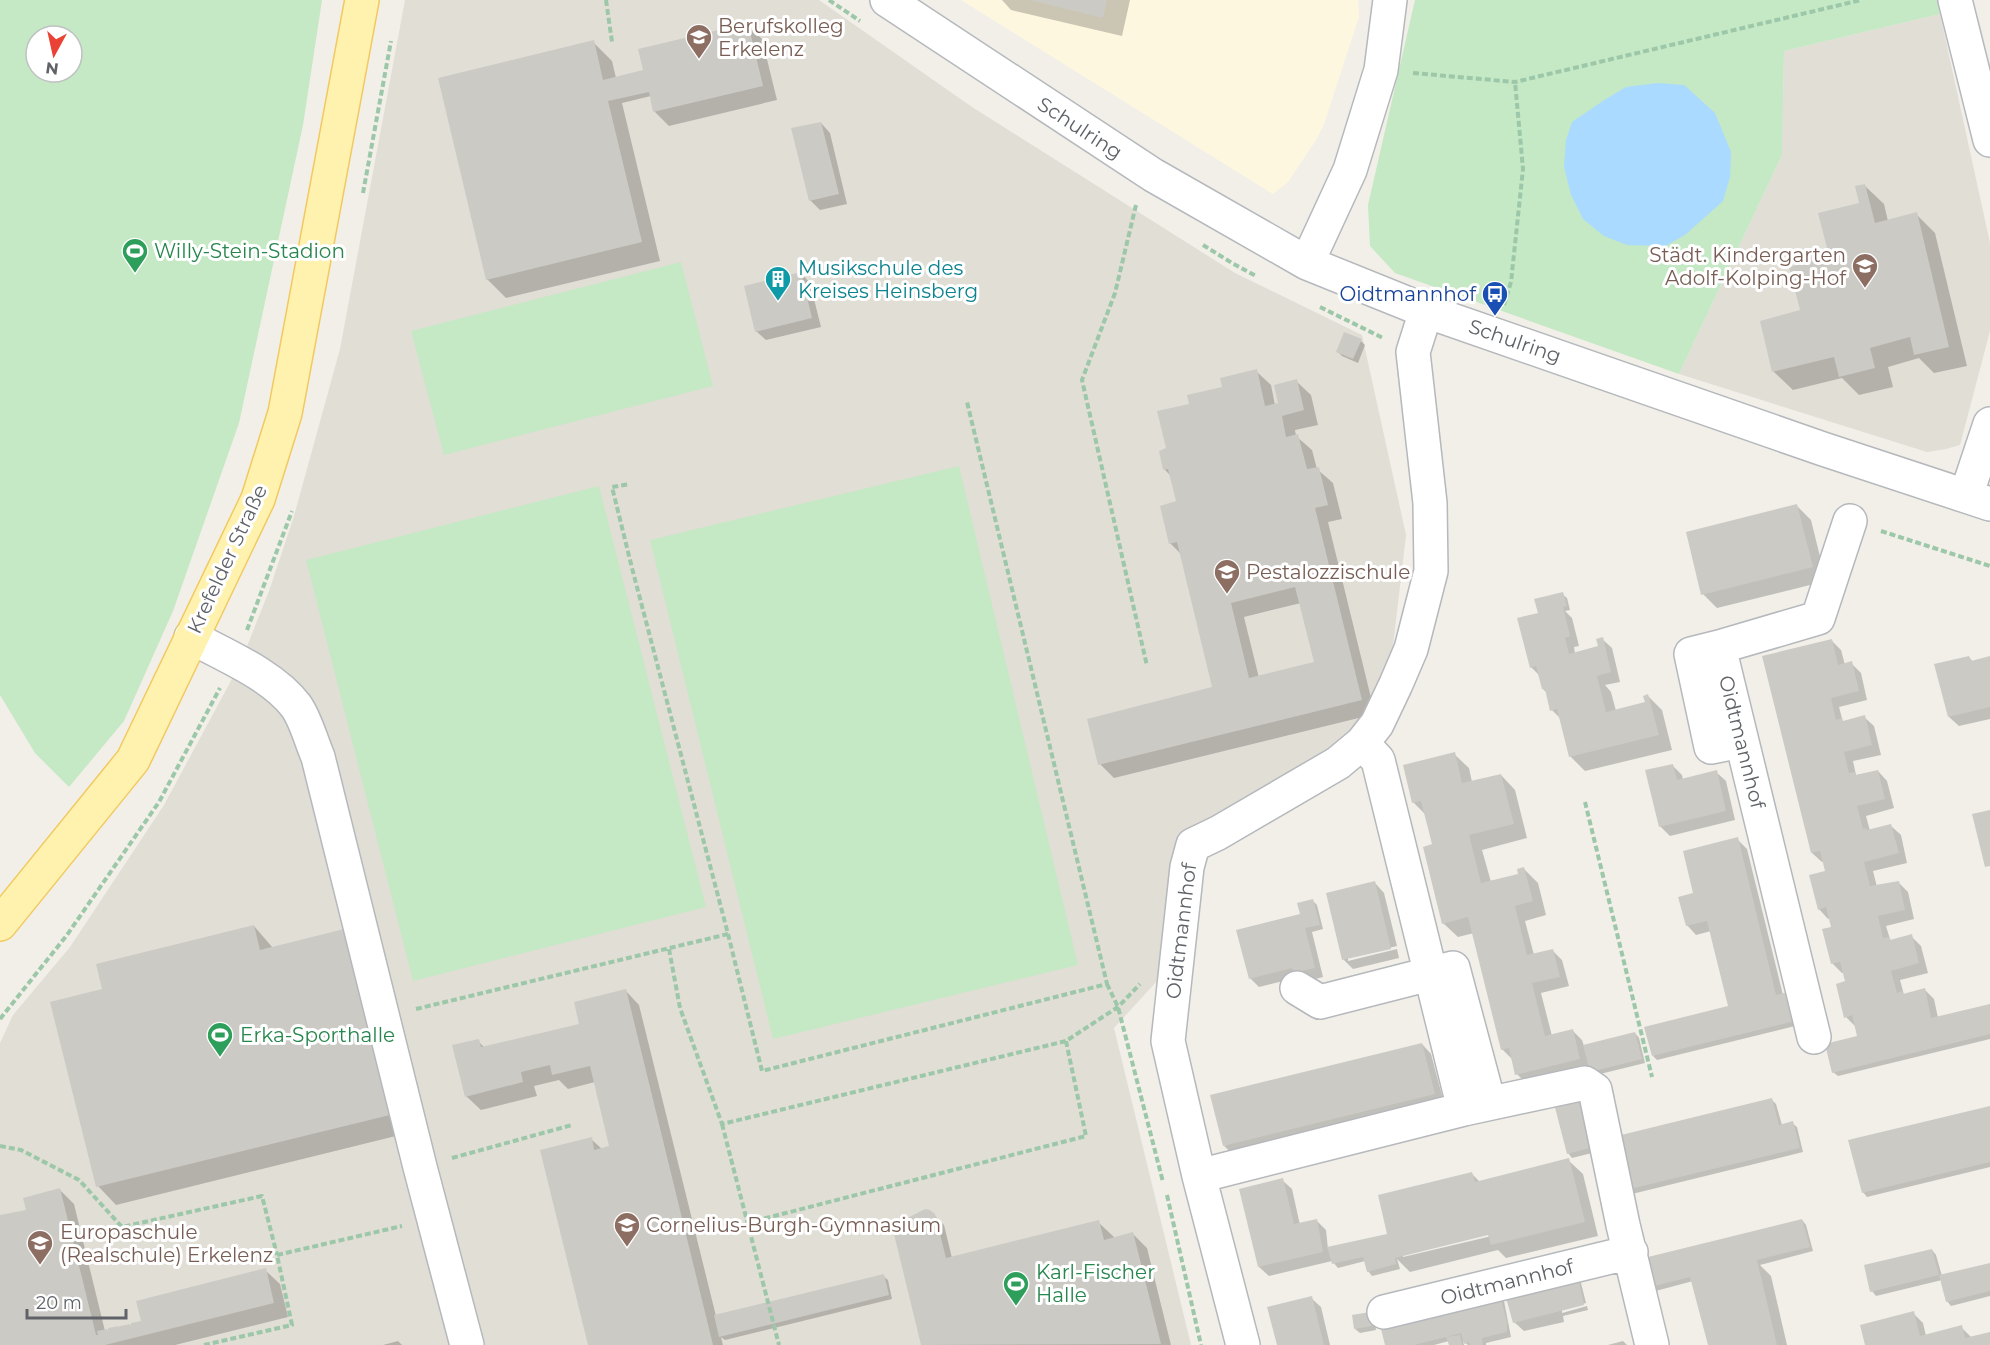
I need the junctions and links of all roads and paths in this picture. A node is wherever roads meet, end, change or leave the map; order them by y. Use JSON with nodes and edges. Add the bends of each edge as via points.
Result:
{"nodes":[{"id":1,"x":362,"y":0,"type":"edge"},
{"id":2,"x":606,"y":0,"type":"edge"},
{"id":3,"x":887,"y":0,"type":"edge"},
{"id":4,"x":1390,"y":0,"type":"edge"},
{"id":5,"x":1861,"y":0,"type":"edge"},
{"id":6,"x":1955,"y":0,"type":"edge"},
{"id":7,"x":612,"y":42,"type":"dead end"},
{"id":8,"x":1381,"y":70,"type":"junction"},
{"id":9,"x":1515,"y":82,"type":"junction"},
{"id":10,"x":1988,"y":121,"type":"edge"},
{"id":11,"x":1153,"y":175,"type":"junction"},
{"id":12,"x":1307,"y":263,"type":"junction"},
{"id":13,"x":1426,"y":311,"type":"junction"},
{"id":14,"x":1495,"y":334,"type":"junction"},
{"id":15,"x":968,"y":402,"type":"dead end"},
{"id":16,"x":1990,"y":424,"type":"edge"},
{"id":17,"x":630,"y":484,"type":"dead end"},
{"id":18,"x":1978,"y":500,"type":"edge"},
{"id":19,"x":1850,"y":521,"type":"joint"},
{"id":20,"x":1990,"y":566,"type":"edge"},
{"id":21,"x":191,"y":637,"type":"junction"},
{"id":22,"x":1147,"y":666,"type":"dead end"},
{"id":23,"x":1362,"y":743,"type":"junction"},
{"id":24,"x":1585,"y":802,"type":"dead end"},
{"id":25,"x":0,"y":924,"type":"edge"},
{"id":26,"x":728,"y":934,"type":"junction"},
{"id":27,"x":669,"y":948,"type":"junction"},
{"id":28,"x":1431,"y":975,"type":"junction"},
{"id":29,"x":1298,"y":988,"type":"dead end"},
{"id":30,"x":1118,"y":1006,"type":"dead end"},
{"id":31,"x":383,"y":1017,"type":"junction"},
{"id":32,"x":1814,"y":1037,"type":"dead end"},
{"id":33,"x":1066,"y":1041,"type":"junction"},
{"id":34,"x":1652,"y":1077,"type":"dead end"},
{"id":35,"x":1477,"y":1106,"type":"junction"},
{"id":36,"x":722,"y":1124,"type":"junction"},
{"id":37,"x":572,"y":1125,"type":"dead end"},
{"id":38,"x":0,"y":1146,"type":"edge"},
{"id":39,"x":420,"y":1167,"type":"junction"},
{"id":40,"x":1199,"y":1176,"type":"junction"},
{"id":41,"x":1166,"y":1195,"type":"dead end"},
{"id":42,"x":434,"y":1219,"type":"junction"},
{"id":43,"x":747,"y":1223,"type":"junction"},
{"id":44,"x":1631,"y":1252,"type":"junction"},
{"id":45,"x":277,"y":1255,"type":"junction"},
{"id":46,"x":1384,"y":1312,"type":"dead end"},
{"id":47,"x":204,"y":1345,"type":"edge"},
{"id":48,"x":467,"y":1345,"type":"edge"},
{"id":49,"x":779,"y":1345,"type":"edge"},
{"id":50,"x":1201,"y":1345,"type":"edge"},
{"id":51,"x":1243,"y":1345,"type":"edge"},
{"id":52,"x":1652,"y":1345,"type":"edge"}],
"edges":[{"from":1,"to":21,"type":"main road","name":"Krefelder Straße","via":[[285,413],[258,499]]},
{"from":2,"to":7,"type":"path"},
{"from":3,"to":11,"type":"street","name":"Schulring"},
{"from":4,"to":8,"type":"street"},
{"from":5,"to":9,"type":"path"},
{"from":6,"to":10,"type":"street"},
{"from":8,"to":9,"type":"path"},
{"from":8,"to":12,"type":"street","via":[[1350,170]]},
{"from":9,"to":14,"type":"path","via":[[1523,169],[1511,282]]},
{"from":11,"to":12,"type":"street","name":"Schulring"},
{"from":11,"to":22,"type":"path","via":[[1136,203],[1115,293],[1082,380]]},
{"from":12,"to":13,"type":"street","name":"Schulring"},
{"from":13,"to":14,"type":"street","name":"Schulring"},
{"from":13,"to":23,"type":"street","name":"Oidtmannhof","via":[[1413,352],[1430,503],[1431,571],[1411,649],[1377,724]]},
{"from":14,"to":18,"type":"street","name":"Schulring"},
{"from":15,"to":26,"type":"path","via":[[1107,984],[762,1071]]},
{"from":16,"to":18,"type":"street"},
{"from":17,"to":26,"type":"path","via":[[612,487]]},
{"from":19,"to":20,"type":"path"},
{"from":19,"to":32,"type":"street","name":"Oidtmannhof","via":[[1818,618],[1719,647]]},
{"from":21,"to":25,"type":"main road","name":"Krefelder Straße","via":[[133,760]]},
{"from":21,"to":31,"type":"street","via":[[277,686],[296,707],[318,758]]},
{"from":23,"to":28,"type":"street","via":[[1378,760]]},
{"from":23,"to":40,"type":"street","name":"Oidtmannhof","via":[[1338,763],[1193,845],[1187,867],[1168,1041]]},
{"from":24,"to":34,"type":"path"},
{"from":26,"to":27,"type":"path"},
{"from":27,"to":31,"type":"path"},
{"from":27,"to":36,"type":"path","via":[[680,1008]]},
{"from":28,"to":29,"type":"street","via":[[1320,1002]]},
{"from":28,"to":35,"type":"street"},
{"from":30,"to":33,"type":"path"},
{"from":31,"to":39,"type":"street"},
{"from":33,"to":36,"type":"path"},
{"from":33,"to":43,"type":"path","via":[[1086,1136]]},
{"from":35,"to":40,"type":"street"},
{"from":35,"to":44,"type":"street","via":[[1585,1083],[1595,1090]]},
{"from":36,"to":43,"type":"path"},
{"from":37,"to":39,"type":"path"},
{"from":38,"to":45,"type":"path","via":[[21,1150],[79,1180],[122,1227],[262,1196]]},
{"from":39,"to":42,"type":"street"},
{"from":40,"to":51,"type":"street","name":"Oidtmannhof"},
{"from":41,"to":50,"type":"path"},
{"from":42,"to":45,"type":"path"},
{"from":42,"to":48,"type":"street"},
{"from":43,"to":49,"type":"path"},
{"from":44,"to":46,"type":"street","name":"Oidtmannhof"},
{"from":44,"to":52,"type":"street"},
{"from":45,"to":47,"type":"path","via":[[292,1325]]}]}
